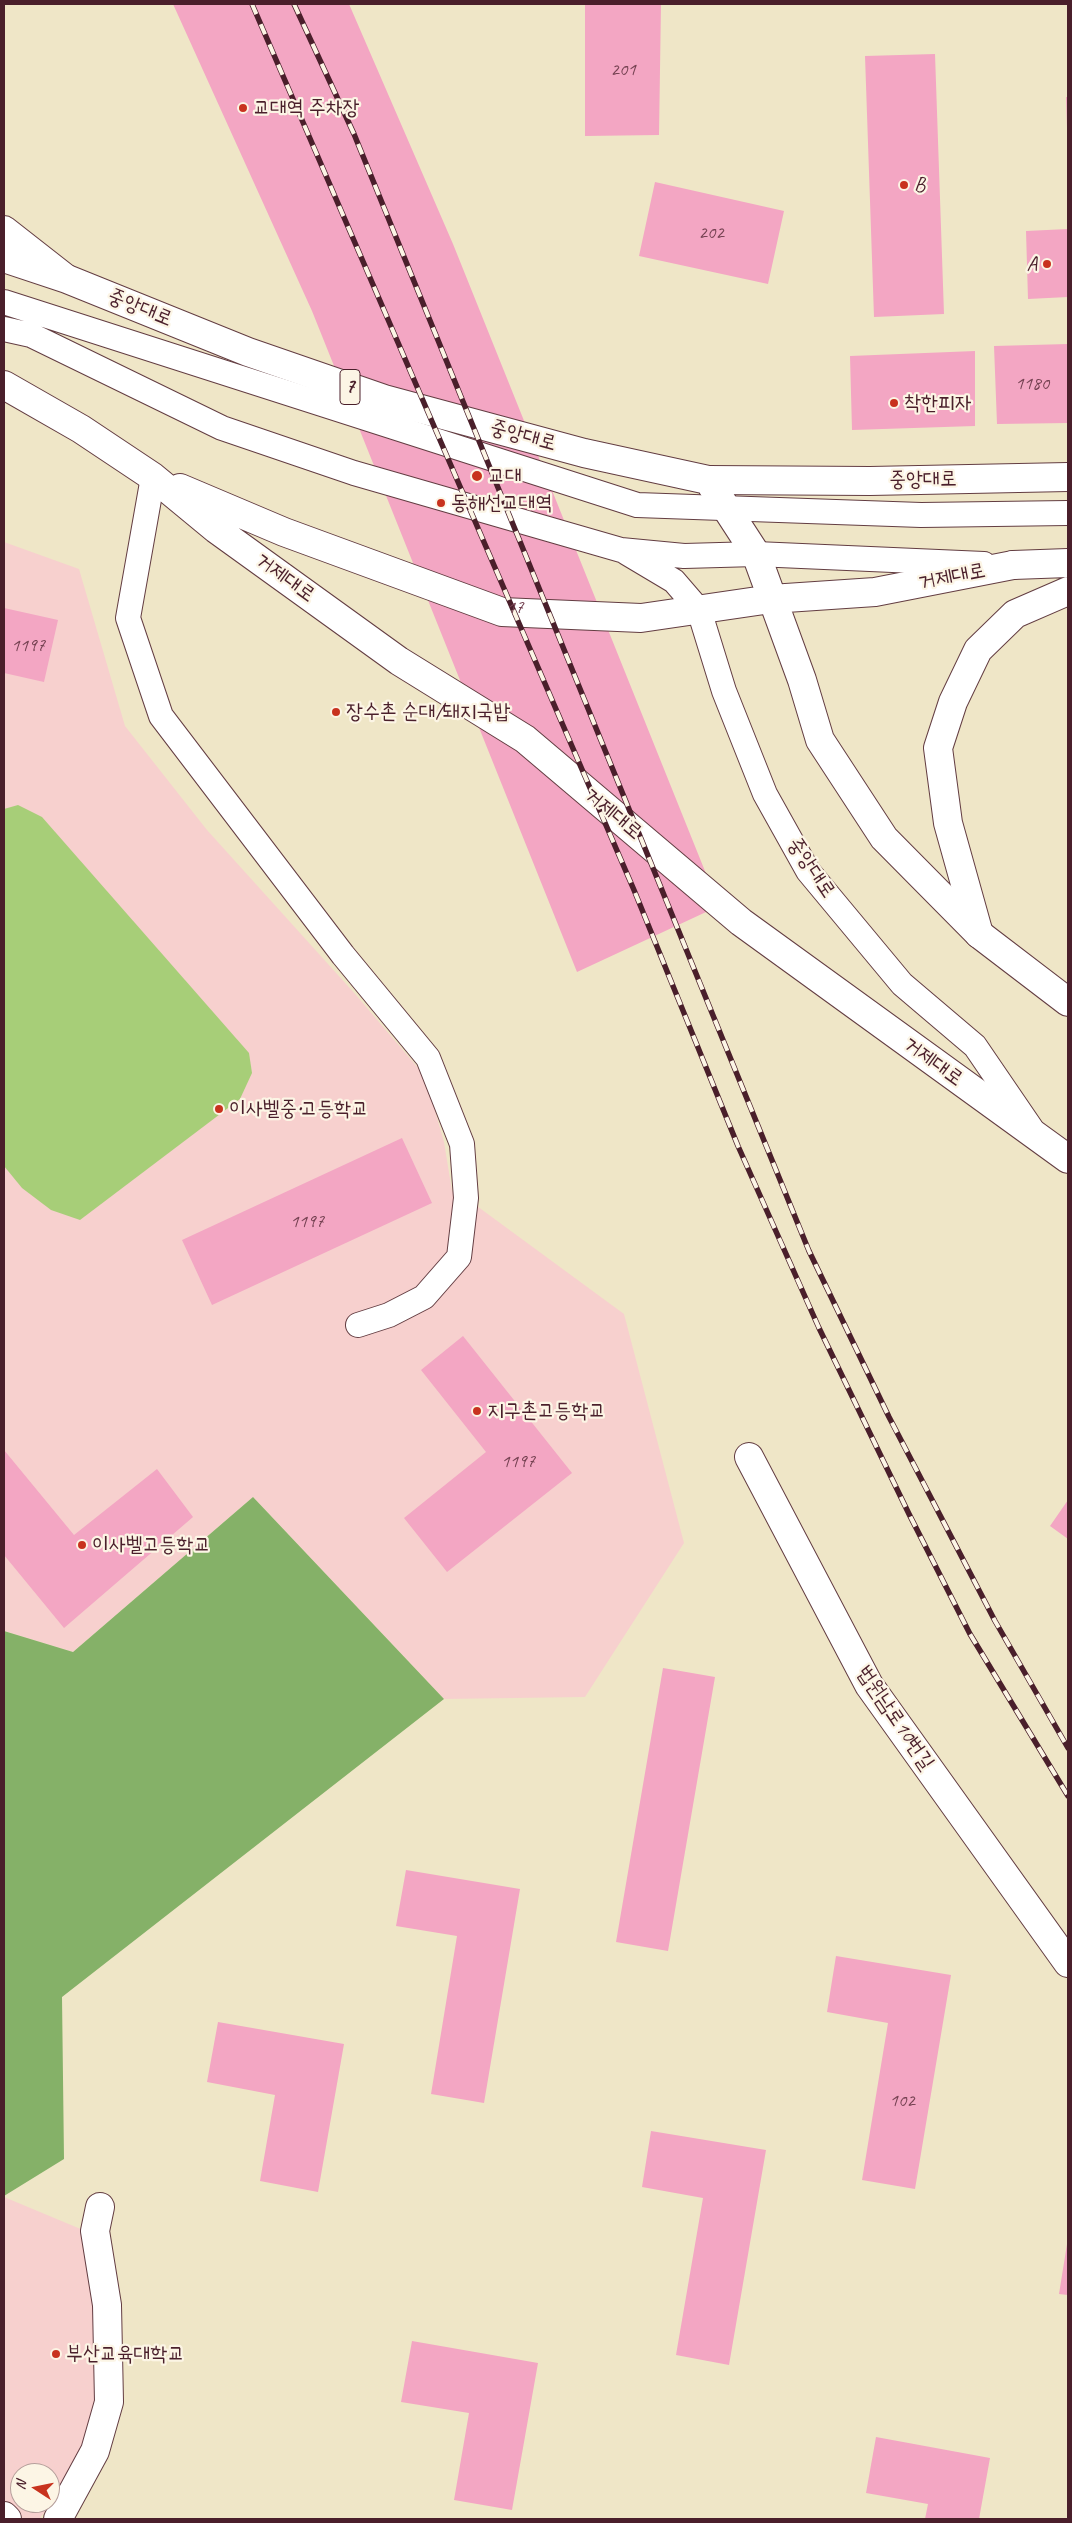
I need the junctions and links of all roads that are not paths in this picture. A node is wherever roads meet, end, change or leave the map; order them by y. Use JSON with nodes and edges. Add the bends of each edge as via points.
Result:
{"nodes":[{"id":1,"x":4,"y":230,"type":"edge"},
{"id":2,"x":4,"y":258,"type":"edge"},
{"id":3,"x":67,"y":279,"type":"junction"},
{"id":4,"x":4,"y":302,"type":"edge"},
{"id":5,"x":4,"y":329,"type":"edge"},
{"id":6,"x":4,"y":385,"type":"edge"},
{"id":7,"x":153,"y":476,"type":"junction"},
{"id":8,"x":1068,"y":478,"type":"edge"},
{"id":9,"x":708,"y":480,"type":"junction"},
{"id":10,"x":726,"y":507,"type":"junction"},
{"id":11,"x":1068,"y":513,"type":"edge"},
{"id":12,"x":621,"y":550,"type":"junction"},
{"id":13,"x":756,"y":554,"type":"junction"},
{"id":14,"x":1068,"y":563,"type":"edge"},
{"id":15,"x":1013,"y":565,"type":"junction"},
{"id":16,"x":1068,"y":591,"type":"edge"},
{"id":17,"x":771,"y":599,"type":"junction"},
{"id":18,"x":699,"y":610,"type":"junction"},
{"id":19,"x":979,"y":934,"type":"junction"},
{"id":20,"x":1068,"y":1002,"type":"edge"},
{"id":21,"x":1037,"y":1137,"type":"junction"},
{"id":22,"x":1068,"y":1159,"type":"edge"},
{"id":23,"x":358,"y":1325,"type":"dead end"},
{"id":24,"x":750,"y":1457,"type":"dead end"},
{"id":25,"x":1068,"y":1963,"type":"edge"},
{"id":26,"x":100,"y":2207,"type":"dead end"},
{"id":27,"x":4,"y":2516,"type":"edge"},
{"id":28,"x":7,"y":2519,"type":"edge"},
{"id":29,"x":58,"y":2519,"type":"edge"}],
"edges":[{"from":1,"to":3,"type":"main road"},
{"from":2,"to":3,"type":"main road","name":"중앙대로","number":"7"},
{"from":3,"to":9,"type":"main road","name":"중앙대로","number":"7","via":[[248,352],[384,399],[584,453]]},
{"from":4,"to":10,"type":"lane","via":[[637,505]]},
{"from":5,"to":12,"type":"lane","name":"중앙대로","via":[[31,335],[222,428],[354,473]]},
{"from":6,"to":7,"type":"main road","name":"거제대로","via":[[81,429]]},
{"from":7,"to":18,"type":"main road","name":"거제대로","via":[[284,532],[502,612],[641,618]]},
{"from":7,"to":21,"type":"main road","name":"거제대로","via":[[216,529],[399,661],[525,739],[741,922]]},
{"from":7,"to":23,"type":"lane","via":[[128,618],[161,716],[343,955],[428,1058],[462,1144],[466,1198],[459,1257],[424,1296],[389,1315]]},
{"from":8,"to":9,"type":"main road","name":"중앙대로","number":"7"},
{"from":9,"to":10,"type":"main road"},
{"from":10,"to":11,"type":"lane","via":[[921,514]]},
{"from":10,"to":13,"type":"main road"},
{"from":12,"to":13,"type":"lane","name":"중앙대로","via":[[684,556]]},
{"from":12,"to":18,"type":"lane","name":"중앙대로","via":[[674,581]]},
{"from":13,"to":15,"type":"lane","name":"중앙대로"},
{"from":13,"to":17,"type":"main road"},
{"from":14,"to":15,"type":"main road","name":"중앙대로"},
{"from":15,"to":17,"type":"main road","name":"거제대로","via":[[875,592]]},
{"from":16,"to":19,"type":"main road","via":[[1015,614],[978,650],[953,702],[938,748],[948,823]]},
{"from":17,"to":18,"type":"main road","name":"거제대로"},
{"from":17,"to":19,"type":"main road","via":[[802,680],[820,740],[884,838]]},
{"from":18,"to":21,"type":"lane","name":"중앙대로","via":[[724,691],[765,794],[808,871],[902,984],[975,1046]]},
{"from":19,"to":20,"type":"main road"},
{"from":21,"to":22,"type":"main road","name":"거제대로"},
{"from":24,"to":25,"type":"main road","name":"법원남로10번길","via":[[869,1685]]},
{"from":26,"to":29,"type":"main road","via":[[95,2231],[107,2306],[109,2402],[95,2451]]},
{"from":27,"to":28,"type":"main road"}]}
